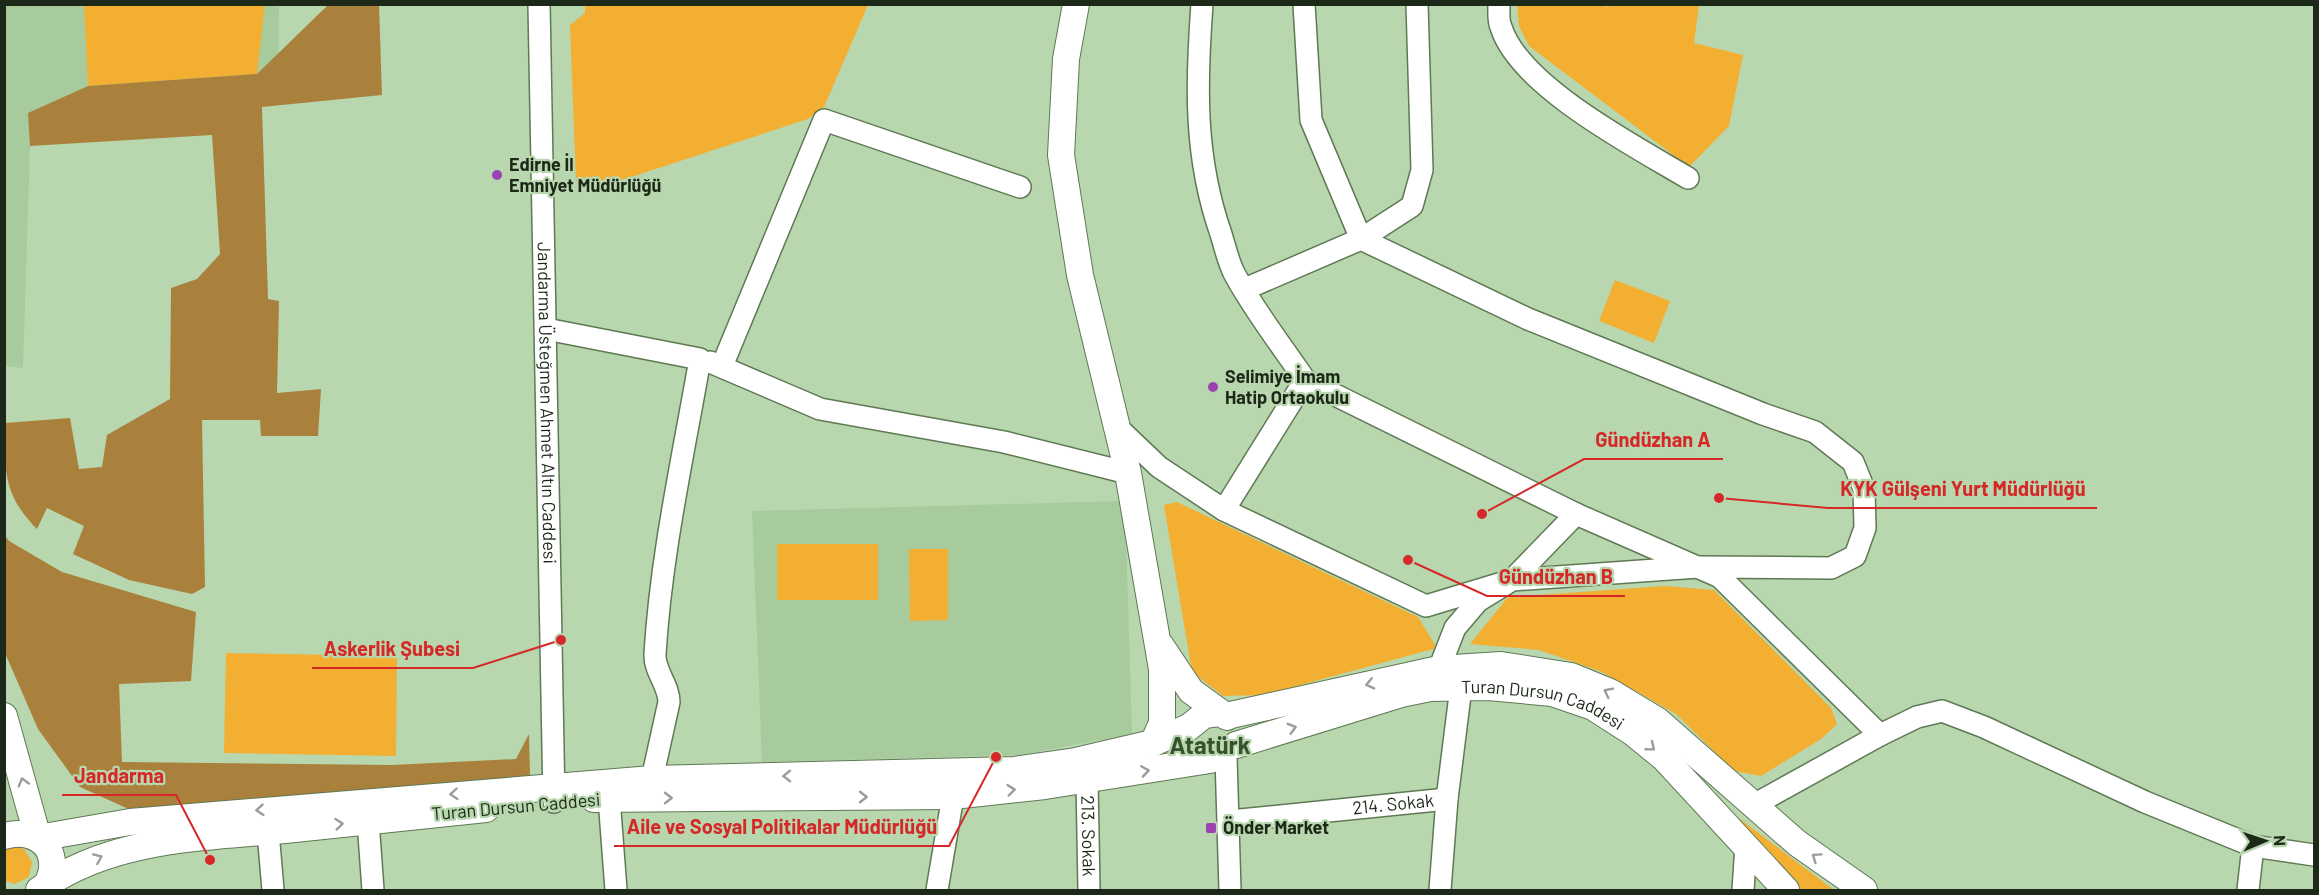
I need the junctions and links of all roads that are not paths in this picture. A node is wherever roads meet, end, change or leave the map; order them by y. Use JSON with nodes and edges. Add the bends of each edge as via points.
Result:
{"nodes":[{"id":1,"x":539,"y":4,"type":"edge"},
{"id":2,"x":1076,"y":4,"type":"edge"},
{"id":3,"x":1202,"y":4,"type":"edge"},
{"id":4,"x":1304,"y":4,"type":"edge"},
{"id":5,"x":1417,"y":4,"type":"edge"},
{"id":6,"x":1499,"y":4,"type":"edge"},
{"id":7,"x":1688,"y":178,"type":"dead end"},
{"id":8,"x":1020,"y":187,"type":"dead end"},
{"id":9,"x":1361,"y":239,"type":"junction"},
{"id":10,"x":1245,"y":289,"type":"junction"},
{"id":11,"x":546,"y":329,"type":"junction"},
{"id":12,"x":700,"y":359,"type":"junction"},
{"id":13,"x":722,"y":366,"type":"junction"},
{"id":14,"x":1305,"y":380,"type":"junction"},
{"id":15,"x":1117,"y":427,"type":"junction"},
{"id":16,"x":1128,"y":473,"type":"junction"},
{"id":17,"x":1224,"y":510,"type":"junction"},
{"id":18,"x":1576,"y":514,"type":"junction"},
{"id":19,"x":1698,"y":567,"type":"junction"},
{"id":20,"x":1512,"y":580,"type":"junction"},
{"id":21,"x":1160,"y":644,"type":"junction"},
{"id":22,"x":1439,"y":669,"type":"junction"},
{"id":23,"x":1465,"y":676,"type":"junction"},
{"id":24,"x":4,"y":716,"type":"edge"},
{"id":25,"x":1226,"y":716,"type":"junction"},
{"id":26,"x":1189,"y":727,"type":"junction"},
{"id":27,"x":1880,"y":735,"type":"junction"},
{"id":28,"x":1153,"y":743,"type":"junction"},
{"id":29,"x":1224,"y":754,"type":"junction"},
{"id":30,"x":652,"y":779,"type":"junction"},
{"id":31,"x":1087,"y":780,"type":"junction"},
{"id":32,"x":554,"y":794,"type":"junction"},
{"id":33,"x":953,"y":796,"type":"junction"},
{"id":34,"x":609,"y":798,"type":"junction"},
{"id":35,"x":1447,"y":799,"type":"junction"},
{"id":36,"x":1752,"y":806,"type":"junction"},
{"id":37,"x":368,"y":821,"type":"junction"},
{"id":38,"x":1230,"y":821,"type":"junction"},
{"id":39,"x":267,"y":832,"type":"junction"},
{"id":40,"x":4,"y":836,"type":"edge"},
{"id":41,"x":38,"y":838,"type":"junction"},
{"id":42,"x":1746,"y":846,"type":"junction"},
{"id":43,"x":2253,"y":846,"type":"junction"},
{"id":44,"x":2314,"y":855,"type":"edge"},
{"id":45,"x":43,"y":889,"type":"edge"},
{"id":46,"x":273,"y":891,"type":"edge"},
{"id":47,"x":373,"y":891,"type":"edge"},
{"id":48,"x":616,"y":891,"type":"edge"},
{"id":49,"x":938,"y":891,"type":"edge"},
{"id":50,"x":1089,"y":891,"type":"edge"},
{"id":51,"x":1230,"y":891,"type":"edge"},
{"id":52,"x":1440,"y":891,"type":"edge"},
{"id":53,"x":1743,"y":891,"type":"edge"},
{"id":54,"x":1786,"y":891,"type":"edge"},
{"id":55,"x":1864,"y":891,"type":"edge"},
{"id":56,"x":2248,"y":891,"type":"edge"}],
"edges":[{"from":1,"to":11,"type":"street","name":"Jandarma Üsteğmen Ahmet Altın Caddesi"},
{"from":2,"to":15,"type":"main road","via":[[1066,59],[1061,155],[1080,275]]},
{"from":3,"to":10,"type":"street","via":[[1197,68],[1200,153],[1212,209],[1234,273]]},
{"from":4,"to":9,"type":"street","via":[[1311,120]]},
{"from":5,"to":9,"type":"street","via":[[1422,170],[1419,188],[1412,206]]},
{"from":6,"to":7,"type":"street","via":[[1500,26],[1510,47],[1546,88]]},
{"from":8,"to":13,"type":"street","via":[[824,120]]},
{"from":9,"to":10,"type":"street"},
{"from":9,"to":19,"type":"street","via":[[1528,319],[1815,432],[1852,462],[1864,489],[1866,528],[1855,556],[1831,568]]},
{"from":10,"to":14,"type":"street"},
{"from":11,"to":12,"type":"street"},
{"from":11,"to":32,"type":"street","name":"Jandarma Üsteğmen Ahmet Altın Caddesi"},
{"from":12,"to":13,"type":"street"},
{"from":12,"to":30,"type":"street","via":[[672,518],[655,654],[669,702]]},
{"from":13,"to":16,"type":"street","via":[[820,409],[1004,442]]},
{"from":14,"to":17,"type":"street"},
{"from":14,"to":18,"type":"street"},
{"from":15,"to":16,"type":"main road"},
{"from":15,"to":17,"type":"street","via":[[1159,467]]},
{"from":16,"to":21,"type":"main road"},
{"from":17,"to":20,"type":"street","via":[[1426,606]]},
{"from":18,"to":19,"type":"street"},
{"from":18,"to":20,"type":"street"},
{"from":19,"to":20,"type":"street"},
{"from":19,"to":27,"type":"street","via":[[1720,577]]},
{"from":20,"to":22,"type":"street","via":[[1478,601],[1455,628]]},
{"from":21,"to":25,"type":"main road","via":[[1191,691]]},
{"from":21,"to":26,"type":"main road"},
{"from":21,"to":28,"type":"main road","via":[[1162,723]]},
{"from":22,"to":23,"type":"main road","name":"Turan Dursun Caddesi"},
{"from":22,"to":25,"type":"main road","name":"Turan Dursun Caddesi","one_way":true},
{"from":29,"to":23,"type":"main road","name":"Turan Dursun Caddesi","one_way":true},
{"from":23,"to":35,"type":"street"},
{"from":36,"to":23,"type":"main road","one_way":true,"via":[[1659,721],[1610,692],[1571,676],[1529,667]]},
{"from":23,"to":42,"type":"main road","name":"Turan Dursun Caddesi","one_way":true,"via":[[1552,693],[1593,707],[1664,758]]},
{"from":41,"to":24,"type":"main road","one_way":true},
{"from":25,"to":26,"type":"main road","via":[[1204,715]]},
{"from":25,"to":29,"type":"main road","via":[[1236,728]]},
{"from":26,"to":28,"type":"main road","name":"Turan Dursun Caddesi"},
{"from":26,"to":29,"type":"main road","via":[[1192,747],[1202,758]]},
{"from":27,"to":36,"type":"street"},
{"from":27,"to":43,"type":"street","via":[[1917,717],[1942,711]]},
{"from":28,"to":30,"type":"main road","name":"Turan Dursun Caddesi","one_way":true,"via":[[1014,770]]},
{"from":31,"to":29,"type":"main road","name":"Turan Dursun Caddesi","one_way":true},
{"from":29,"to":38,"type":"street"},
{"from":30,"to":32,"type":"main road","name":"Turan Dursun Caddesi"},
{"from":33,"to":31,"type":"main road","name":"Turan Dursun Caddesi","one_way":true},
{"from":31,"to":50,"type":"street","name":"213. Sokak"},
{"from":32,"to":34,"type":"main road","name":"Turan Dursun Caddesi"},
{"from":32,"to":37,"type":"main road","name":"Turan Dursun Caddesi"},
{"from":32,"to":41,"type":"main road","name":"Turan Dursun Caddesi","one_way":true,"via":[[130,822]]},
{"from":34,"to":33,"type":"main road","name":"Turan Dursun Caddesi","one_way":true},
{"from":33,"to":49,"type":"street"},
{"from":34,"to":48,"type":"street"},
{"from":35,"to":38,"type":"street","name":"214. Sokak"},
{"from":35,"to":52,"type":"street"},
{"from":55,"to":36,"type":"main road","one_way":true},
{"from":39,"to":37,"type":"main road","name":"Turan Dursun Caddesi","one_way":true},
{"from":37,"to":47,"type":"street"},
{"from":38,"to":51,"type":"street"},
{"from":45,"to":39,"type":"main road","name":"Turan Dursun Caddesi","one_way":true,"via":[[101,856],[194,839]]},
{"from":39,"to":46,"type":"street"},
{"from":40,"to":41,"type":"main road","name":"Turan Dursun Caddesi","via":[[16,833]]},
{"from":41,"to":45,"type":"main road","via":[[52,865]]},
{"from":42,"to":53,"type":"street"},
{"from":42,"to":54,"type":"main road","name":"Turan Dursun Caddesi"},
{"from":43,"to":44,"type":"street"},
{"from":43,"to":56,"type":"street"}]}
